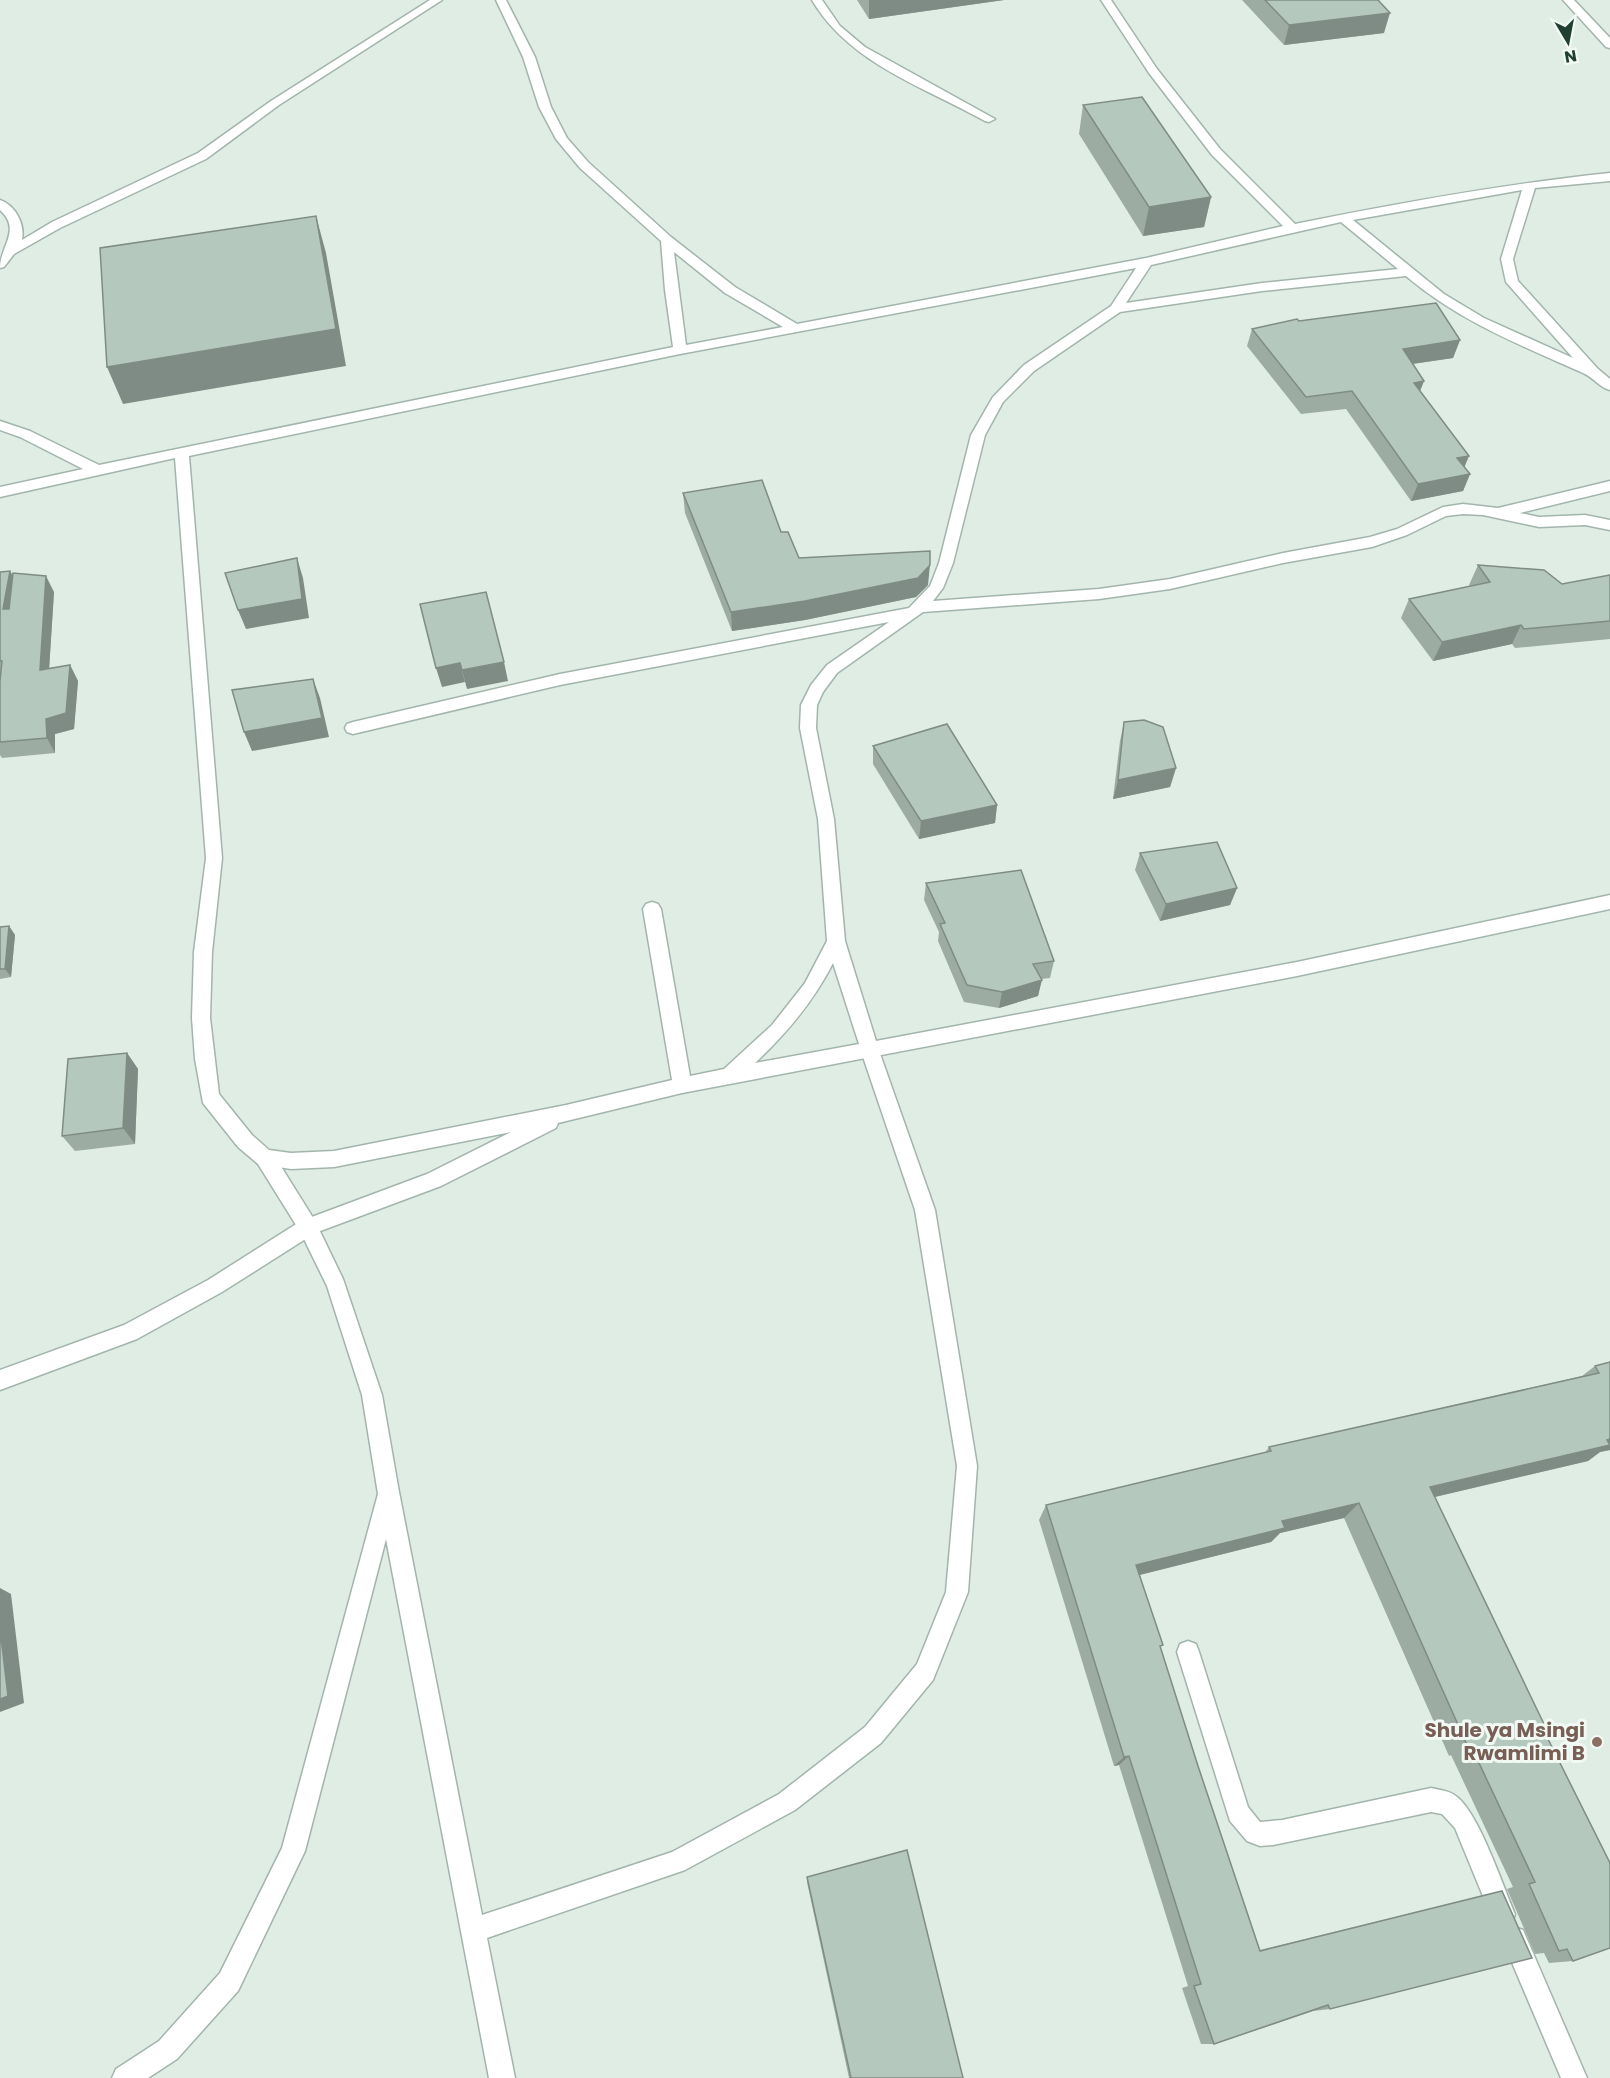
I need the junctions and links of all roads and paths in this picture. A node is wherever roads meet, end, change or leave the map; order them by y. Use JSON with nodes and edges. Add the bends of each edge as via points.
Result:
{"nodes":[{"id":1,"x":437,"y":0,"type":"edge"},
{"id":2,"x":501,"y":0,"type":"edge"},
{"id":3,"x":817,"y":0,"type":"edge"},
{"id":4,"x":1106,"y":0,"type":"edge"},
{"id":5,"x":1568,"y":0,"type":"edge"},
{"id":6,"x":1610,"y":45,"type":"edge"},
{"id":7,"x":989,"y":119,"type":"dead end"},
{"id":8,"x":1610,"y":177,"type":"edge"},
{"id":9,"x":1530,"y":185,"type":"junction"},
{"id":10,"x":0,"y":204,"type":"edge"},
{"id":11,"x":1344,"y":218,"type":"junction"},
{"id":12,"x":1292,"y":228,"type":"junction"},
{"id":13,"x":667,"y":240,"type":"junction"},
{"id":14,"x":11,"y":251,"type":"junction"},
{"id":15,"x":1146,"y":262,"type":"junction"},
{"id":16,"x":0,"y":264,"type":"edge"},
{"id":17,"x":1408,"y":273,"type":"junction"},
{"id":18,"x":1116,"y":309,"type":"junction"},
{"id":19,"x":795,"y":328,"type":"junction"},
{"id":20,"x":680,"y":350,"type":"junction"},
{"id":21,"x":1593,"y":372,"type":"junction"},
{"id":22,"x":1610,"y":386,"type":"edge"},
{"id":23,"x":0,"y":425,"type":"edge"},
{"id":24,"x":182,"y":454,"type":"junction"},
{"id":25,"x":97,"y":470,"type":"junction"},
{"id":26,"x":1610,"y":486,"type":"edge"},
{"id":27,"x":0,"y":492,"type":"edge"},
{"id":28,"x":1495,"y":512,"type":"junction"},
{"id":29,"x":1610,"y":525,"type":"edge"},
{"id":30,"x":917,"y":609,"type":"junction"},
{"id":31,"x":353,"y":728,"type":"dead end"},
{"id":32,"x":1610,"y":902,"type":"edge"},
{"id":33,"x":652,"y":909,"type":"dead end"},
{"id":34,"x":836,"y":940,"type":"junction"},
{"id":35,"x":869,"y":1048,"type":"junction"},
{"id":36,"x":729,"y":1076,"type":"junction"},
{"id":37,"x":682,"y":1085,"type":"junction"},
{"id":38,"x":566,"y":1113,"type":"junction"},
{"id":39,"x":265,"y":1158,"type":"junction"},
{"id":40,"x":308,"y":1227,"type":"junction"},
{"id":41,"x":0,"y":1380,"type":"edge"},
{"id":42,"x":388,"y":1492,"type":"junction"},
{"id":43,"x":1188,"y":1652,"type":"dead end"},
{"id":44,"x":475,"y":1930,"type":"junction"},
{"id":45,"x":125,"y":2078,"type":"edge"},
{"id":46,"x":502,"y":2078,"type":"edge"},
{"id":47,"x":1574,"y":2078,"type":"edge"}],
"edges":[{"from":1,"to":14,"type":"street","via":[[275,103],[202,156],[56,225]]},
{"from":2,"to":13,"type":"street","via":[[562,139],[584,165]]},
{"from":3,"to":7,"type":"street","via":[[843,36],[865,53]]},
{"from":4,"to":12,"type":"street","via":[[1153,71],[1216,152]]},
{"from":5,"to":6,"type":"street"},
{"from":8,"to":9,"type":"street"},
{"from":9,"to":11,"type":"street"},
{"from":9,"to":21,"type":"street","via":[[1507,258],[1512,282]]},
{"from":10,"to":14,"type":"street","via":[[17,225],[18,235]]},
{"from":11,"to":12,"type":"street"},
{"from":11,"to":17,"type":"street"},
{"from":12,"to":15,"type":"street"},
{"from":13,"to":19,"type":"street","via":[[730,290]]},
{"from":13,"to":20,"type":"street"},
{"from":14,"to":16,"type":"street"},
{"from":15,"to":18,"type":"street"},
{"from":15,"to":19,"type":"street"},
{"from":17,"to":18,"type":"street","via":[[1196,294]]},
{"from":17,"to":21,"type":"street","via":[[1479,321]]},
{"from":18,"to":30,"type":"street","via":[[1029,368],[998,400],[978,435],[946,563],[936,588]]},
{"from":19,"to":20,"type":"street"},
{"from":20,"to":24,"type":"street"},
{"from":21,"to":22,"type":"street"},
{"from":23,"to":25,"type":"street"},
{"from":24,"to":25,"type":"street"},
{"from":24,"to":39,"type":"street","via":[[214,858],[202,952],[204,1059],[210,1097],[245,1141]]},
{"from":25,"to":27,"type":"street"},
{"from":26,"to":28,"type":"street"},
{"from":28,"to":29,"type":"street","via":[[1539,522],[1584,520]]},
{"from":28,"to":30,"type":"street","via":[[1462,508],[1443,512],[1372,542],[1170,584],[1088,596]]},
{"from":30,"to":31,"type":"street","via":[[563,677]]},
{"from":30,"to":34,"type":"street","via":[[832,669],[809,705],[808,728],[826,819]]},
{"from":32,"to":35,"type":"street","via":[[1297,969]]},
{"from":33,"to":37,"type":"street"},
{"from":34,"to":35,"type":"street"},
{"from":34,"to":36,"type":"street","via":[[810,988],[778,1030]]},
{"from":35,"to":36,"type":"street"},
{"from":35,"to":44,"type":"street","via":[[925,1210],[966,1466],[957,1592],[925,1672],[873,1734],[787,1802],[677,1862]]},
{"from":36,"to":37,"type":"street"},
{"from":37,"to":38,"type":"street"},
{"from":38,"to":39,"type":"street","via":[[334,1160]]},
{"from":38,"to":40,"type":"street","via":[[434,1180]]},
{"from":39,"to":40,"type":"street"},
{"from":40,"to":41,"type":"street","via":[[215,1286],[130,1332]]},
{"from":40,"to":42,"type":"street","via":[[336,1285],[372,1395]]},
{"from":42,"to":44,"type":"street"},
{"from":42,"to":45,"type":"street","via":[[293,1851],[229,1982],[168,2050]]},
{"from":43,"to":47,"type":"street","via":[[1238,1814],[1250,1831],[1260,1835],[1282,1832],[1431,1800],[1448,1804],[1463,1820]]},
{"from":44,"to":46,"type":"street"}]}
